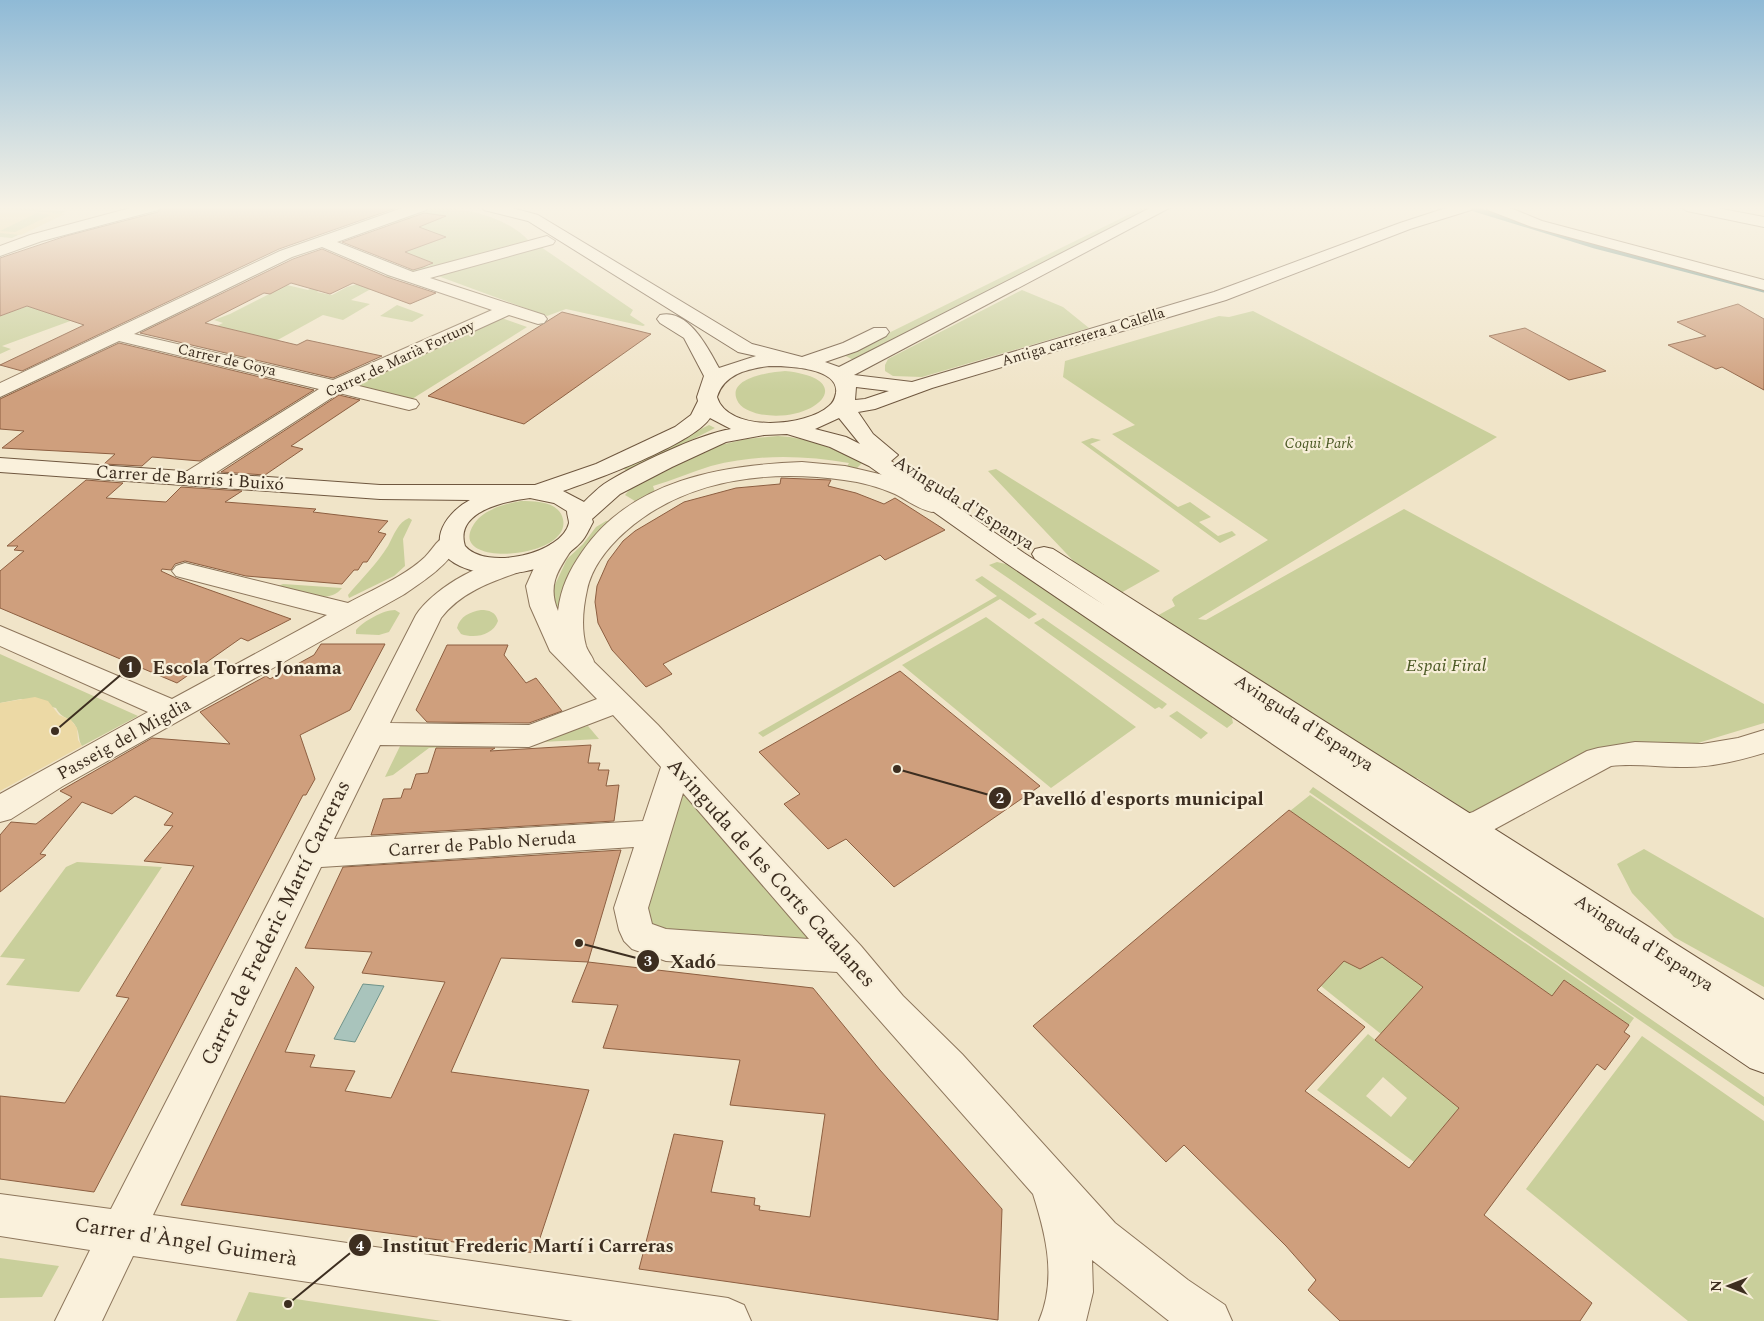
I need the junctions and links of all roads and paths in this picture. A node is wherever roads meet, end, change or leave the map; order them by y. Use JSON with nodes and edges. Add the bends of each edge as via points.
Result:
{"nodes":[{"id":1,"x":255,"y":269,"type":"edge"},
{"id":2,"x":392,"y":269,"type":"edge"},
{"id":3,"x":443,"y":269,"type":"edge"},
{"id":4,"x":590,"y":269,"type":"edge"},
{"id":5,"x":619,"y":269,"type":"edge"},
{"id":6,"x":1009,"y":269,"type":"edge"},
{"id":7,"x":1044,"y":269,"type":"edge"},
{"id":8,"x":1292,"y":269,"type":"edge"},
{"id":9,"x":1703,"y":269,"type":"edge"},
{"id":10,"x":413,"y":277,"type":"junction"},
{"id":11,"x":1764,"y":285,"type":"edge"},
{"id":12,"x":954,"y":296,"type":"dead end"},
{"id":13,"x":508,"y":309,"type":"junction"},
{"id":14,"x":538,"y":319,"type":"dead end"},
{"id":15,"x":898,"y":324,"type":"dead end"},
{"id":16,"x":116,"y":335,"type":"junction"},
{"id":17,"x":798,"y":361,"type":"junction"},
{"id":18,"x":840,"y":377,"type":"junction"},
{"id":19,"x":925,"y":384,"type":"junction"},
{"id":20,"x":337,"y":386,"type":"junction"},
{"id":21,"x":0,"y":391,"type":"edge"},
{"id":22,"x":709,"y":394,"type":"junction"},
{"id":23,"x":409,"y":404,"type":"dead end"},
{"id":24,"x":850,"y":409,"type":"junction"},
{"id":25,"x":781,"y":428,"type":"junction"},
{"id":26,"x":0,"y":464,"type":"edge"},
{"id":27,"x":192,"y":478,"type":"junction"},
{"id":28,"x":380,"y":492,"type":"junction"},
{"id":29,"x":538,"y":492,"type":"junction"},
{"id":30,"x":512,"y":493,"type":"junction"},
{"id":31,"x":638,"y":508,"type":"junction"},
{"id":32,"x":951,"y":514,"type":"junction"},
{"id":33,"x":573,"y":532,"type":"junction"},
{"id":34,"x":451,"y":535,"type":"junction"},
{"id":35,"x":514,"y":566,"type":"junction"},
{"id":36,"x":185,"y":571,"type":"dead end"},
{"id":37,"x":352,"y":613,"type":"junction"},
{"id":38,"x":0,"y":635,"type":"edge"},
{"id":39,"x":586,"y":670,"type":"junction"},
{"id":40,"x":616,"y":703,"type":"junction"},
{"id":41,"x":174,"y":711,"type":"junction"},
{"id":42,"x":370,"y":734,"type":"junction"},
{"id":43,"x":1764,"y":741,"type":"edge"},
{"id":44,"x":676,"y":766,"type":"junction"},
{"id":45,"x":0,"y":810,"type":"edge"},
{"id":46,"x":1469,"y":830,"type":"junction"},
{"id":47,"x":654,"y":833,"type":"junction"},
{"id":48,"x":310,"y":854,"type":"junction"},
{"id":49,"x":848,"y":957,"type":"junction"},
{"id":50,"x":1764,"y":1021,"type":"edge"},
{"id":51,"x":1764,"y":1055,"type":"edge"},
{"id":52,"x":1050,"y":1182,"type":"junction"},
{"id":53,"x":0,"y":1215,"type":"edge"},
{"id":54,"x":120,"y":1234,"type":"junction"},
{"id":55,"x":78,"y":1321,"type":"edge"},
{"id":56,"x":728,"y":1321,"type":"edge"},
{"id":57,"x":1062,"y":1321,"type":"edge"},
{"id":58,"x":1209,"y":1321,"type":"edge"}],
"edges":[{"from":1,"to":16,"type":"street"},
{"from":2,"to":10,"type":"street"},
{"from":3,"to":10,"type":"street"},
{"from":4,"to":22,"type":"street","via":[[691,335],[714,375]]},
{"from":5,"to":17,"type":"street","name":"Antiga carretera a Calella","via":[[744,348]]},
{"from":6,"to":12,"type":"street"},
{"from":7,"to":18,"type":"street"},
{"from":8,"to":19,"type":"street","name":"Antiga carretera a Calella","via":[[1220,296]]},
{"from":9,"to":11,"type":"street"},
{"from":10,"to":13,"type":"street"},
{"from":13,"to":14,"type":"street"},
{"from":13,"to":20,"type":"street","name":"Carrer de Marià Fortuny"},
{"from":15,"to":17,"type":"street","via":[[859,343]]},
{"from":16,"to":20,"type":"street","name":"Carrer de Goya"},
{"from":16,"to":21,"type":"street"},
{"from":17,"to":18,"type":"street","name":"Antiga carretera a Calella","via":[[820,366]]},
{"from":17,"to":22,"type":"street","via":[[760,361],[735,368],[717,379]]},
{"from":18,"to":19,"type":"street","name":"Antiga carretera a Calella","via":[[896,386]]},
{"from":18,"to":24,"type":"street","via":[[847,391]]},
{"from":19,"to":24,"type":"street","name":"Antiga carretera a Calella"},
{"from":20,"to":23,"type":"street","name":"Carrer de Goya"},
{"from":20,"to":27,"type":"street","name":"Carrer de Marià Fortuny"},
{"from":22,"to":25,"type":"street","via":[[715,412],[730,422],[751,427]]},
{"from":22,"to":29,"type":"street","via":[[700,418],[682,431],[604,469]]},
{"from":24,"to":25,"type":"street","name":"Antiga carretera a Calella"},
{"from":24,"to":46,"type":"street","name":"Avinguda d'Espanya","via":[[865,438],[882,452]]},
{"from":25,"to":32,"type":"street","name":"Avinguda d'Espanya","via":[[824,437],[860,452]]},
{"from":25,"to":33,"type":"street","via":[[740,432],[702,444],[612,489]]},
{"from":26,"to":27,"type":"street","name":"Carrer de Barris i Buixó"},
{"from":27,"to":28,"type":"street","name":"Carrer de Barris i Buixó"},
{"from":28,"to":30,"type":"street","name":"Carrer de Barris i Buixó"},
{"from":28,"to":34,"type":"street","name":"Carrer de Barris i Buixó","via":[[433,505]]},
{"from":29,"to":30,"type":"street"},
{"from":29,"to":33,"type":"street","via":[[562,496],[573,503]]},
{"from":30,"to":34,"type":"street","name":"Passeig del Migdia","via":[[475,506],[461,516]]},
{"from":31,"to":32,"type":"street","name":"Avinguda d'Espanya","via":[[700,482],[733,473],[793,469],[854,475],[883,482]]},
{"from":31,"to":33,"type":"street","name":"Avinguda d'Espanya","via":[[598,517]]},
{"from":31,"to":39,"type":"street","name":"Avinguda d'Espanya","via":[[610,529],[586,560],[574,584],[573,648]]},
{"from":32,"to":51,"type":"street","name":"Avinguda d'Espanya"},
{"from":33,"to":35,"type":"street","via":[[531,562]]},
{"from":33,"to":39,"type":"street","name":"Avinguda de les Corts Catalanes","via":[[546,568],[539,586],[542,606],[560,645]]},
{"from":34,"to":35,"type":"street","name":"Carrer de Barris i Buixó","via":[[456,554],[470,562]]},
{"from":34,"to":37,"type":"street","name":"Passeig del Migdia","via":[[433,563]]},
{"from":35,"to":42,"type":"street","name":"Carrer de Frederic Martí Carreras","via":[[458,587],[439,601],[416,638]]},
{"from":36,"to":37,"type":"street"},
{"from":37,"to":41,"type":"street","name":"Passeig del Migdia"},
{"from":38,"to":41,"type":"street"},
{"from":39,"to":40,"type":"street","name":"Avinguda de les Corts Catalanes"},
{"from":40,"to":42,"type":"street","via":[[528,736]]},
{"from":40,"to":44,"type":"street","name":"Avinguda de les Corts Catalanes"},
{"from":41,"to":45,"type":"street","name":"Passeig del Migdia"},
{"from":42,"to":48,"type":"street","name":"Carrer de Frederic Martí Carreras"},
{"from":43,"to":46,"type":"street","via":[[1748,747],[1692,756],[1634,751],[1614,753],[1598,758],[1472,825]]},
{"from":44,"to":47,"type":"street"},
{"from":44,"to":49,"type":"street","name":"Avinguda de les Corts Catalanes"},
{"from":46,"to":50,"type":"street","name":"Avinguda d'Espanya"},
{"from":47,"to":48,"type":"street","name":"Carrer de Pablo Neruda"},
{"from":47,"to":49,"type":"street","via":[[631,908],[634,928],[642,938],[666,945]]},
{"from":48,"to":54,"type":"street","name":"Carrer de Frederic Martí Carreras"},
{"from":49,"to":52,"type":"street","name":"Avinguda de les Corts Catalanes","via":[[894,1012],[948,1067]]},
{"from":52,"to":57,"type":"street","name":"Avinguda de les Corts Catalanes","via":[[1067,1236],[1071,1282],[1066,1316]]},
{"from":52,"to":58,"type":"street","name":"Avinguda de les Corts Catalanes","via":[[1100,1238],[1172,1296]]},
{"from":53,"to":54,"type":"street","name":"Carrer d'Àngel Guimerà"},
{"from":54,"to":55,"type":"street","name":"Carrer de Frederic Martí Carreras"},
{"from":54,"to":56,"type":"street","name":"Carrer d'Àngel Guimerà"}]}
